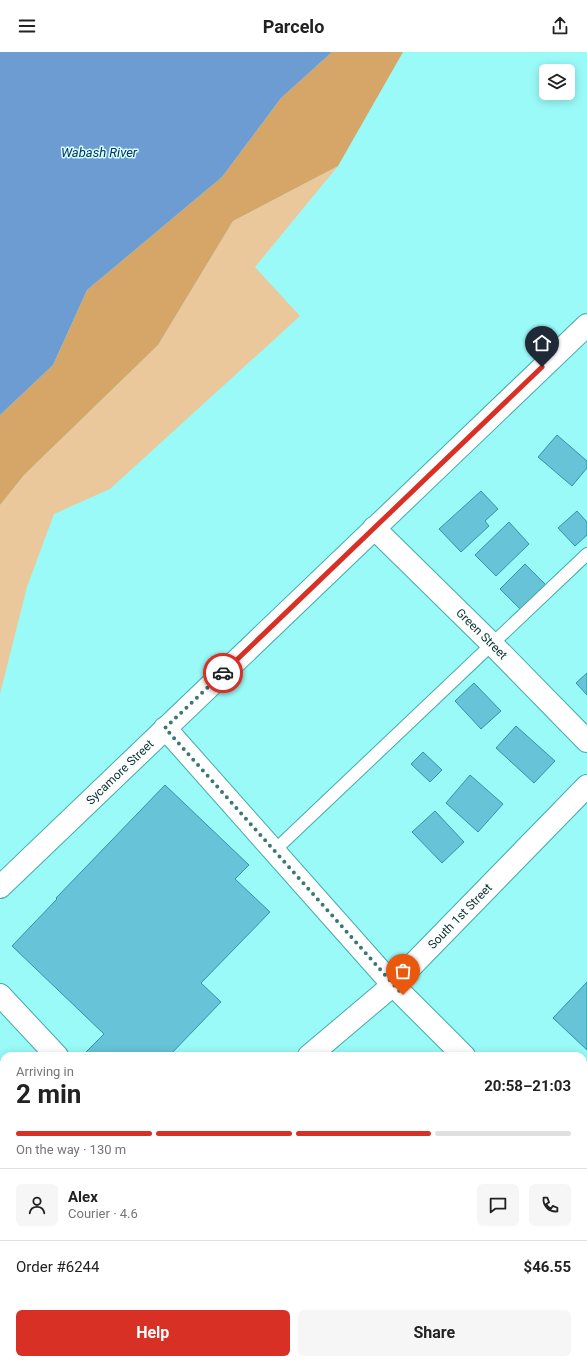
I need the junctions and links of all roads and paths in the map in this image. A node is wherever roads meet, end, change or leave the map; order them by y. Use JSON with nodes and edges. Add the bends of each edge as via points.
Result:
{"nodes":[{"id":1,"x":587,"y":324,"type":"edge"},
{"id":2,"x":374,"y":528,"type":"junction"},
{"id":3,"x":587,"y":554,"type":"edge"},
{"id":4,"x":492,"y":644,"type":"junction"},
{"id":5,"x":165,"y":728,"type":"junction"},
{"id":6,"x":587,"y":741,"type":"edge"},
{"id":7,"x":587,"y":786,"type":"edge"},
{"id":8,"x":274,"y":850,"type":"junction"},
{"id":9,"x":0,"y":887,"type":"edge"},
{"id":10,"x":393,"y":985,"type":"junction"},
{"id":11,"x":0,"y":994,"type":"edge"},
{"id":12,"x":53,"y":1052,"type":"edge"},
{"id":13,"x":314,"y":1052,"type":"edge"},
{"id":14,"x":460,"y":1052,"type":"edge"}],
"edges":[{"from":1,"to":2,"type":"street","name":"Sycamore Street"},
{"from":2,"to":4,"type":"street","name":"Green Street"},
{"from":2,"to":5,"type":"street","name":"Sycamore Street"},
{"from":3,"to":4,"type":"lane"},
{"from":4,"to":6,"type":"street","name":"Green Street"},
{"from":4,"to":8,"type":"lane"},
{"from":5,"to":8,"type":"street"},
{"from":5,"to":9,"type":"street","name":"Sycamore Street"},
{"from":7,"to":10,"type":"street","name":"South 1st Street"},
{"from":8,"to":10,"type":"street"},
{"from":10,"to":13,"type":"street","name":"South 1st Street"},
{"from":10,"to":14,"type":"street"},
{"from":11,"to":12,"type":"street"}]}
